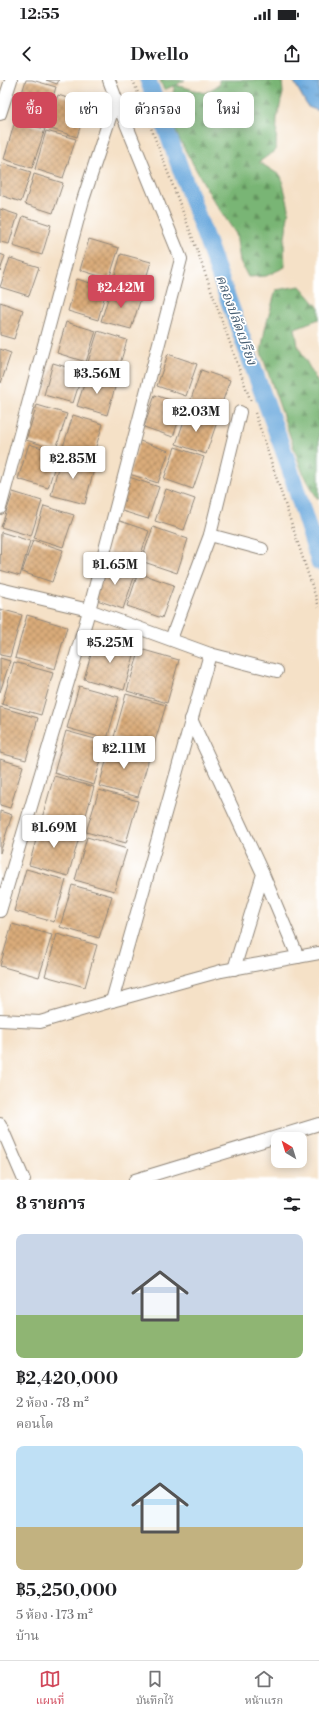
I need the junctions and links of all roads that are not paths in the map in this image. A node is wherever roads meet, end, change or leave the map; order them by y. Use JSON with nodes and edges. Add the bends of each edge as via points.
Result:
{"nodes":[{"id":1,"x":11,"y":80,"type":"edge"},
{"id":2,"x":109,"y":80,"type":"edge"},
{"id":3,"x":116,"y":99,"type":"junction"},
{"id":4,"x":0,"y":114,"type":"edge"},
{"id":5,"x":240,"y":412,"type":"dead end"},
{"id":6,"x":0,"y":508,"type":"edge"},
{"id":7,"x":210,"y":535,"type":"junction"},
{"id":8,"x":262,"y":549,"type":"dead end"},
{"id":9,"x":0,"y":589,"type":"edge"},
{"id":10,"x":89,"y":610,"type":"junction"},
{"id":11,"x":170,"y":639,"type":"junction"},
{"id":12,"x":210,"y":654,"type":"junction"},
{"id":13,"x":277,"y":671,"type":"dead end"},
{"id":14,"x":191,"y":719,"type":"junction"},
{"id":15,"x":263,"y":874,"type":"junction"},
{"id":16,"x":0,"y":911,"type":"edge"},
{"id":17,"x":319,"y":953,"type":"edge"},
{"id":18,"x":298,"y":956,"type":"junction"},
{"id":19,"x":234,"y":969,"type":"junction"},
{"id":20,"x":112,"y":1000,"type":"junction"},
{"id":21,"x":0,"y":1020,"type":"edge"},
{"id":22,"x":0,"y":1124,"type":"edge"},
{"id":23,"x":319,"y":1124,"type":"edge"},
{"id":24,"x":24,"y":1180,"type":"edge"},
{"id":25,"x":135,"y":1180,"type":"edge"}],
"edges":[{"from":1,"to":4,"type":"street"},
{"from":2,"to":3,"type":"street"},
{"from":3,"to":6,"type":"street","via":[[83,200]]},
{"from":3,"to":10,"type":"street","via":[[181,259]]},
{"from":5,"to":7,"type":"street"},
{"from":7,"to":8,"type":"street"},
{"from":7,"to":11,"type":"street"},
{"from":9,"to":10,"type":"street"},
{"from":10,"to":11,"type":"street"},
{"from":10,"to":16,"type":"street"},
{"from":11,"to":12,"type":"street"},
{"from":12,"to":13,"type":"street"},
{"from":12,"to":14,"type":"street"},
{"from":14,"to":15,"type":"street"},
{"from":14,"to":20,"type":"street"},
{"from":15,"to":18,"type":"street"},
{"from":15,"to":19,"type":"street"},
{"from":17,"to":18,"type":"street"},
{"from":18,"to":19,"type":"street"},
{"from":19,"to":20,"type":"street"},
{"from":20,"to":21,"type":"street","via":[[40,1022]]},
{"from":22,"to":24,"type":"street"},
{"from":23,"to":25,"type":"street"}]}
